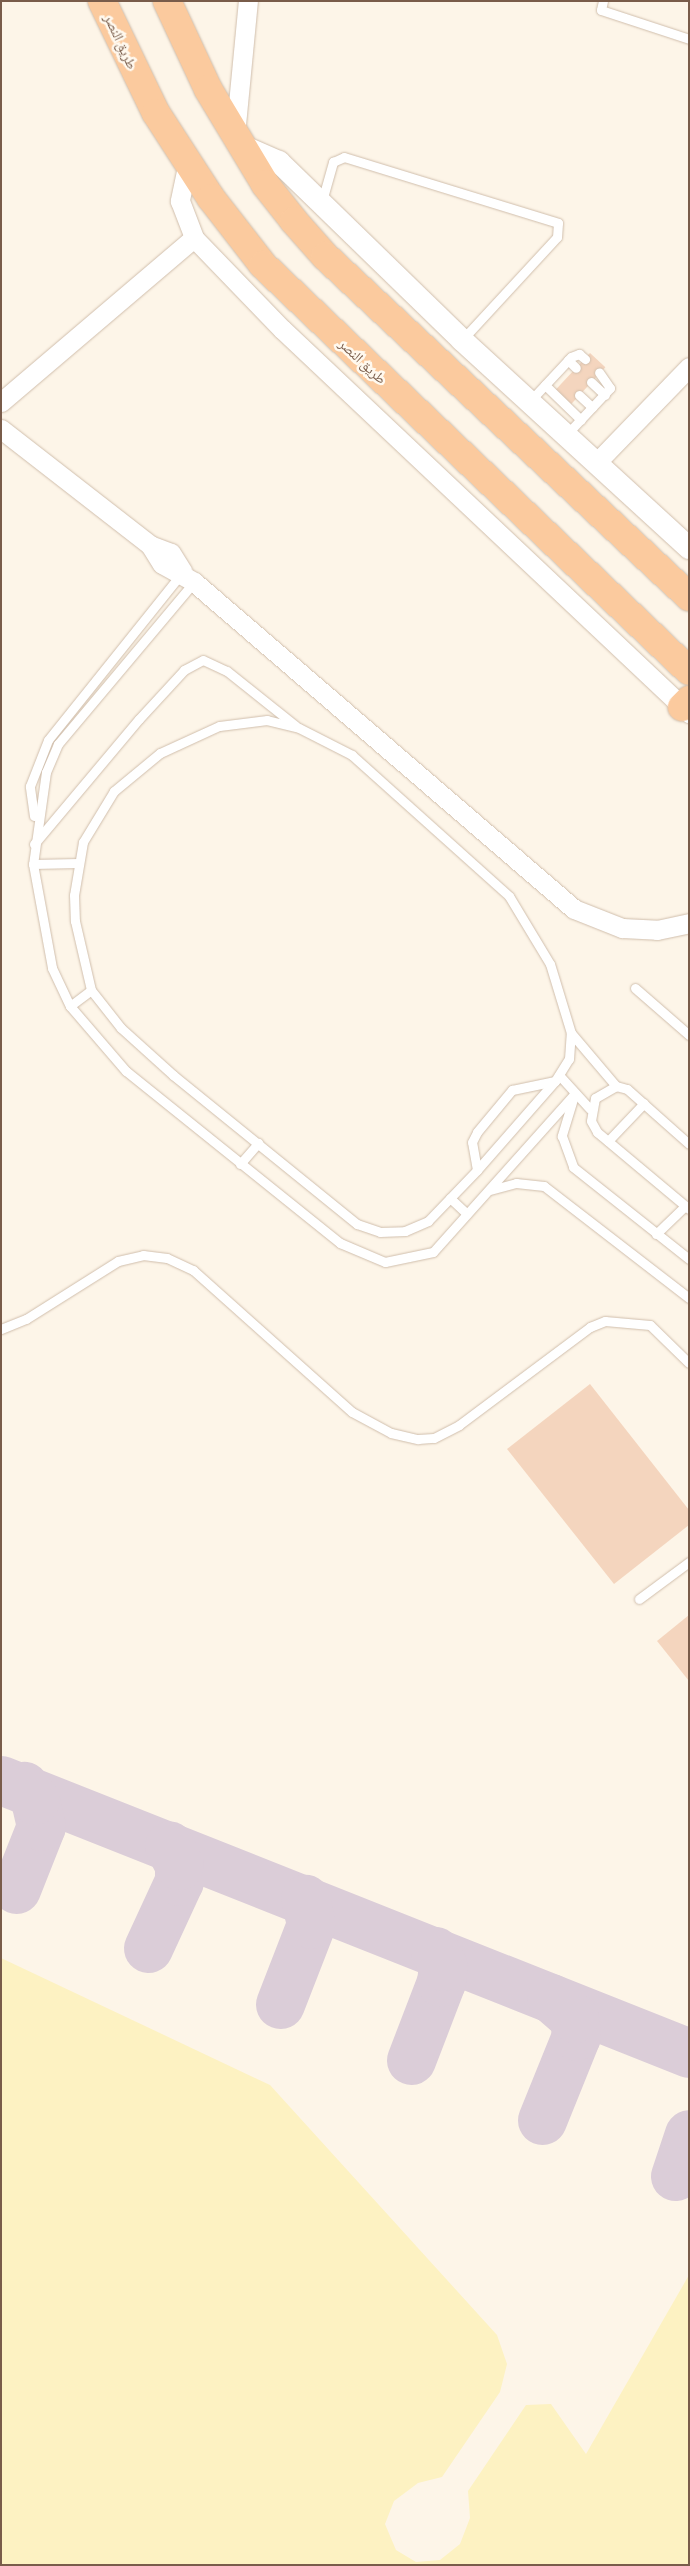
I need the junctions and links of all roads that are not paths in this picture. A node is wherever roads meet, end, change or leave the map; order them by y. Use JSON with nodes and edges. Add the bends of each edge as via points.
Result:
{"nodes":[{"id":1,"x":102,"y":1,"type":"edge"},
{"id":2,"x":167,"y":1,"type":"edge"},
{"id":3,"x":248,"y":1,"type":"edge"},
{"id":4,"x":603,"y":1,"type":"edge"},
{"id":5,"x":689,"y":39,"type":"edge"},
{"id":6,"x":237,"y":140,"type":"junction"},
{"id":7,"x":188,"y":162,"type":"junction"},
{"id":8,"x":321,"y":204,"type":"junction"},
{"id":9,"x":194,"y":238,"type":"junction"},
{"id":10,"x":462,"y":340,"type":"junction"},
{"id":11,"x":584,"y":359,"type":"dead end"},
{"id":12,"x":568,"y":360,"type":"junction"},
{"id":13,"x":689,"y":367,"type":"edge"},
{"id":14,"x":576,"y":368,"type":"dead end"},
{"id":15,"x":599,"y":372,"type":"dead end"},
{"id":16,"x":556,"y":374,"type":"junction"},
{"id":17,"x":564,"y":381,"type":"dead end"},
{"id":18,"x":591,"y":382,"type":"dead end"},
{"id":19,"x":545,"y":385,"type":"junction"},
{"id":20,"x":579,"y":395,"type":"dead end"},
{"id":21,"x":604,"y":395,"type":"junction"},
{"id":22,"x":1,"y":402,"type":"edge"},
{"id":23,"x":530,"y":402,"type":"junction"},
{"id":24,"x":592,"y":407,"type":"junction"},
{"id":25,"x":574,"y":427,"type":"junction"},
{"id":26,"x":1,"y":429,"type":"edge"},
{"id":27,"x":598,"y":461,"type":"junction"},
{"id":28,"x":689,"y":548,"type":"edge"},
{"id":29,"x":188,"y":577,"type":"junction"},
{"id":30,"x":689,"y":597,"type":"edge"},
{"id":31,"x":689,"y":671,"type":"edge"},
{"id":32,"x":686,"y":707,"type":"edge"},
{"id":33,"x":298,"y":728,"type":"junction"},
{"id":34,"x":35,"y":821,"type":"junction"},
{"id":35,"x":34,"y":844,"type":"junction"},
{"id":36,"x":78,"y":863,"type":"junction"},
{"id":37,"x":32,"y":864,"type":"junction"},
{"id":38,"x":689,"y":923,"type":"edge"},
{"id":39,"x":635,"y":988,"type":"dead end"},
{"id":40,"x":91,"y":990,"type":"junction"},
{"id":41,"x":70,"y":1006,"type":"junction"},
{"id":42,"x":571,"y":1033,"type":"junction"},
{"id":43,"x":689,"y":1035,"type":"edge"},
{"id":44,"x":557,"y":1078,"type":"junction"},
{"id":45,"x":616,"y":1086,"type":"junction"},
{"id":46,"x":576,"y":1093,"type":"junction"},
{"id":47,"x":644,"y":1103,"type":"junction"},
{"id":48,"x":590,"y":1109,"type":"junction"},
{"id":49,"x":608,"y":1141,"type":"junction"},
{"id":50,"x":258,"y":1142,"type":"junction"},
{"id":51,"x":689,"y":1144,"type":"edge"},
{"id":52,"x":240,"y":1164,"type":"junction"},
{"id":53,"x":477,"y":1170,"type":"junction"},
{"id":54,"x":490,"y":1190,"type":"junction"},
{"id":55,"x":450,"y":1198,"type":"junction"},
{"id":56,"x":687,"y":1207,"type":"edge"},
{"id":57,"x":467,"y":1214,"type":"junction"},
{"id":58,"x":656,"y":1234,"type":"junction"},
{"id":59,"x":689,"y":1259,"type":"edge"},
{"id":60,"x":689,"y":1298,"type":"edge"},
{"id":61,"x":1,"y":1329,"type":"edge"},
{"id":62,"x":689,"y":1363,"type":"edge"},
{"id":63,"x":689,"y":1562,"type":"edge"},
{"id":64,"x":639,"y":1599,"type":"dead end"}],
"edges":[{"from":1,"to":7,"type":"highway","name":"طريق النصر","via":[[128,61]]},
{"from":2,"to":6,"type":"highway"},
{"from":3,"to":6,"type":"street"},
{"from":4,"to":5,"type":"lane","via":[[601,10]]},
{"from":6,"to":8,"type":"street","via":[[279,162]]},
{"from":6,"to":30,"type":"highway","via":[[294,221],[325,256]]},
{"from":7,"to":9,"type":"street","via":[[180,201]]},
{"from":7,"to":31,"type":"highway","name":"طريق النصر","via":[[236,233],[292,296]]},
{"from":8,"to":10,"type":"street"},
{"from":8,"to":10,"type":"lane","via":[[333,162],[344,157],[558,223],[557,237]]},
{"from":9,"to":22,"type":"street"},
{"from":9,"to":32,"type":"street","via":[[282,329]]},
{"from":10,"to":23,"type":"street"},
{"from":11,"to":12,"type":"lane","via":[[576,354]]},
{"from":12,"to":14,"type":"lane"},
{"from":12,"to":16,"type":"lane"},
{"from":13,"to":27,"type":"street"},
{"from":15,"to":21,"type":"lane","via":[[611,386]]},
{"from":16,"to":17,"type":"lane"},
{"from":16,"to":19,"type":"lane"},
{"from":18,"to":21,"type":"lane"},
{"from":19,"to":23,"type":"lane"},
{"from":19,"to":25,"type":"lane"},
{"from":20,"to":24,"type":"lane"},
{"from":21,"to":24,"type":"lane"},
{"from":23,"to":25,"type":"street"},
{"from":24,"to":25,"type":"lane"},
{"from":25,"to":27,"type":"street"},
{"from":26,"to":29,"type":"street","via":[[150,546],[162,564]]},
{"from":27,"to":28,"type":"street"},
{"from":29,"to":34,"type":"lane","via":[[58,744],[46,772]]},
{"from":29,"to":34,"type":"lane","via":[[48,740],[30,786]]},
{"from":29,"to":38,"type":"street","via":[[574,909],[622,928],[657,930]]},
{"from":33,"to":35,"type":"lane","via":[[227,672],[203,660],[184,670],[145,712]]},
{"from":33,"to":36,"type":"lane","via":[[267,720],[219,726],[160,753],[138,768],[97,813]]},
{"from":33,"to":42,"type":"lane","via":[[352,755],[509,896],[550,964]]},
{"from":34,"to":35,"type":"lane"},
{"from":35,"to":37,"type":"lane"},
{"from":36,"to":37,"type":"lane"},
{"from":36,"to":40,"type":"lane","via":[[75,921]]},
{"from":37,"to":41,"type":"lane","via":[[52,968]]},
{"from":39,"to":43,"type":"lane"},
{"from":40,"to":41,"type":"lane"},
{"from":40,"to":50,"type":"lane","via":[[121,1028]]},
{"from":41,"to":52,"type":"lane","via":[[126,1071]]},
{"from":42,"to":44,"type":"lane","via":[[569,1059]]},
{"from":42,"to":45,"type":"lane"},
{"from":44,"to":46,"type":"lane"},
{"from":44,"to":53,"type":"lane"},
{"from":44,"to":53,"type":"lane","via":[[512,1090],[472,1142]]},
{"from":45,"to":47,"type":"lane","via":[[627,1089]]},
{"from":45,"to":48,"type":"lane","via":[[595,1098]]},
{"from":46,"to":48,"type":"lane"},
{"from":46,"to":54,"type":"lane"},
{"from":46,"to":58,"type":"lane","via":[[562,1136],[573,1167]]},
{"from":47,"to":49,"type":"lane"},
{"from":47,"to":51,"type":"lane"},
{"from":48,"to":49,"type":"lane","via":[[594,1127]]},
{"from":49,"to":56,"type":"lane"},
{"from":50,"to":52,"type":"lane"},
{"from":50,"to":55,"type":"lane","via":[[357,1224],[380,1232],[405,1230],[428,1221]]},
{"from":52,"to":57,"type":"lane","via":[[340,1243],[385,1262],[433,1252]]},
{"from":53,"to":55,"type":"lane"},
{"from":54,"to":57,"type":"lane"},
{"from":54,"to":60,"type":"lane","via":[[516,1183],[544,1186]]},
{"from":55,"to":57,"type":"lane"},
{"from":56,"to":58,"type":"lane"},
{"from":58,"to":59,"type":"lane"},
{"from":61,"to":62,"type":"lane","via":[[26,1319],[118,1262],[143,1255],[167,1258],[193,1270],[352,1412],[391,1433],[418,1439],[434,1438],[459,1425],[590,1327],[605,1321],[650,1325]]},
{"from":63,"to":64,"type":"lane"}]}
